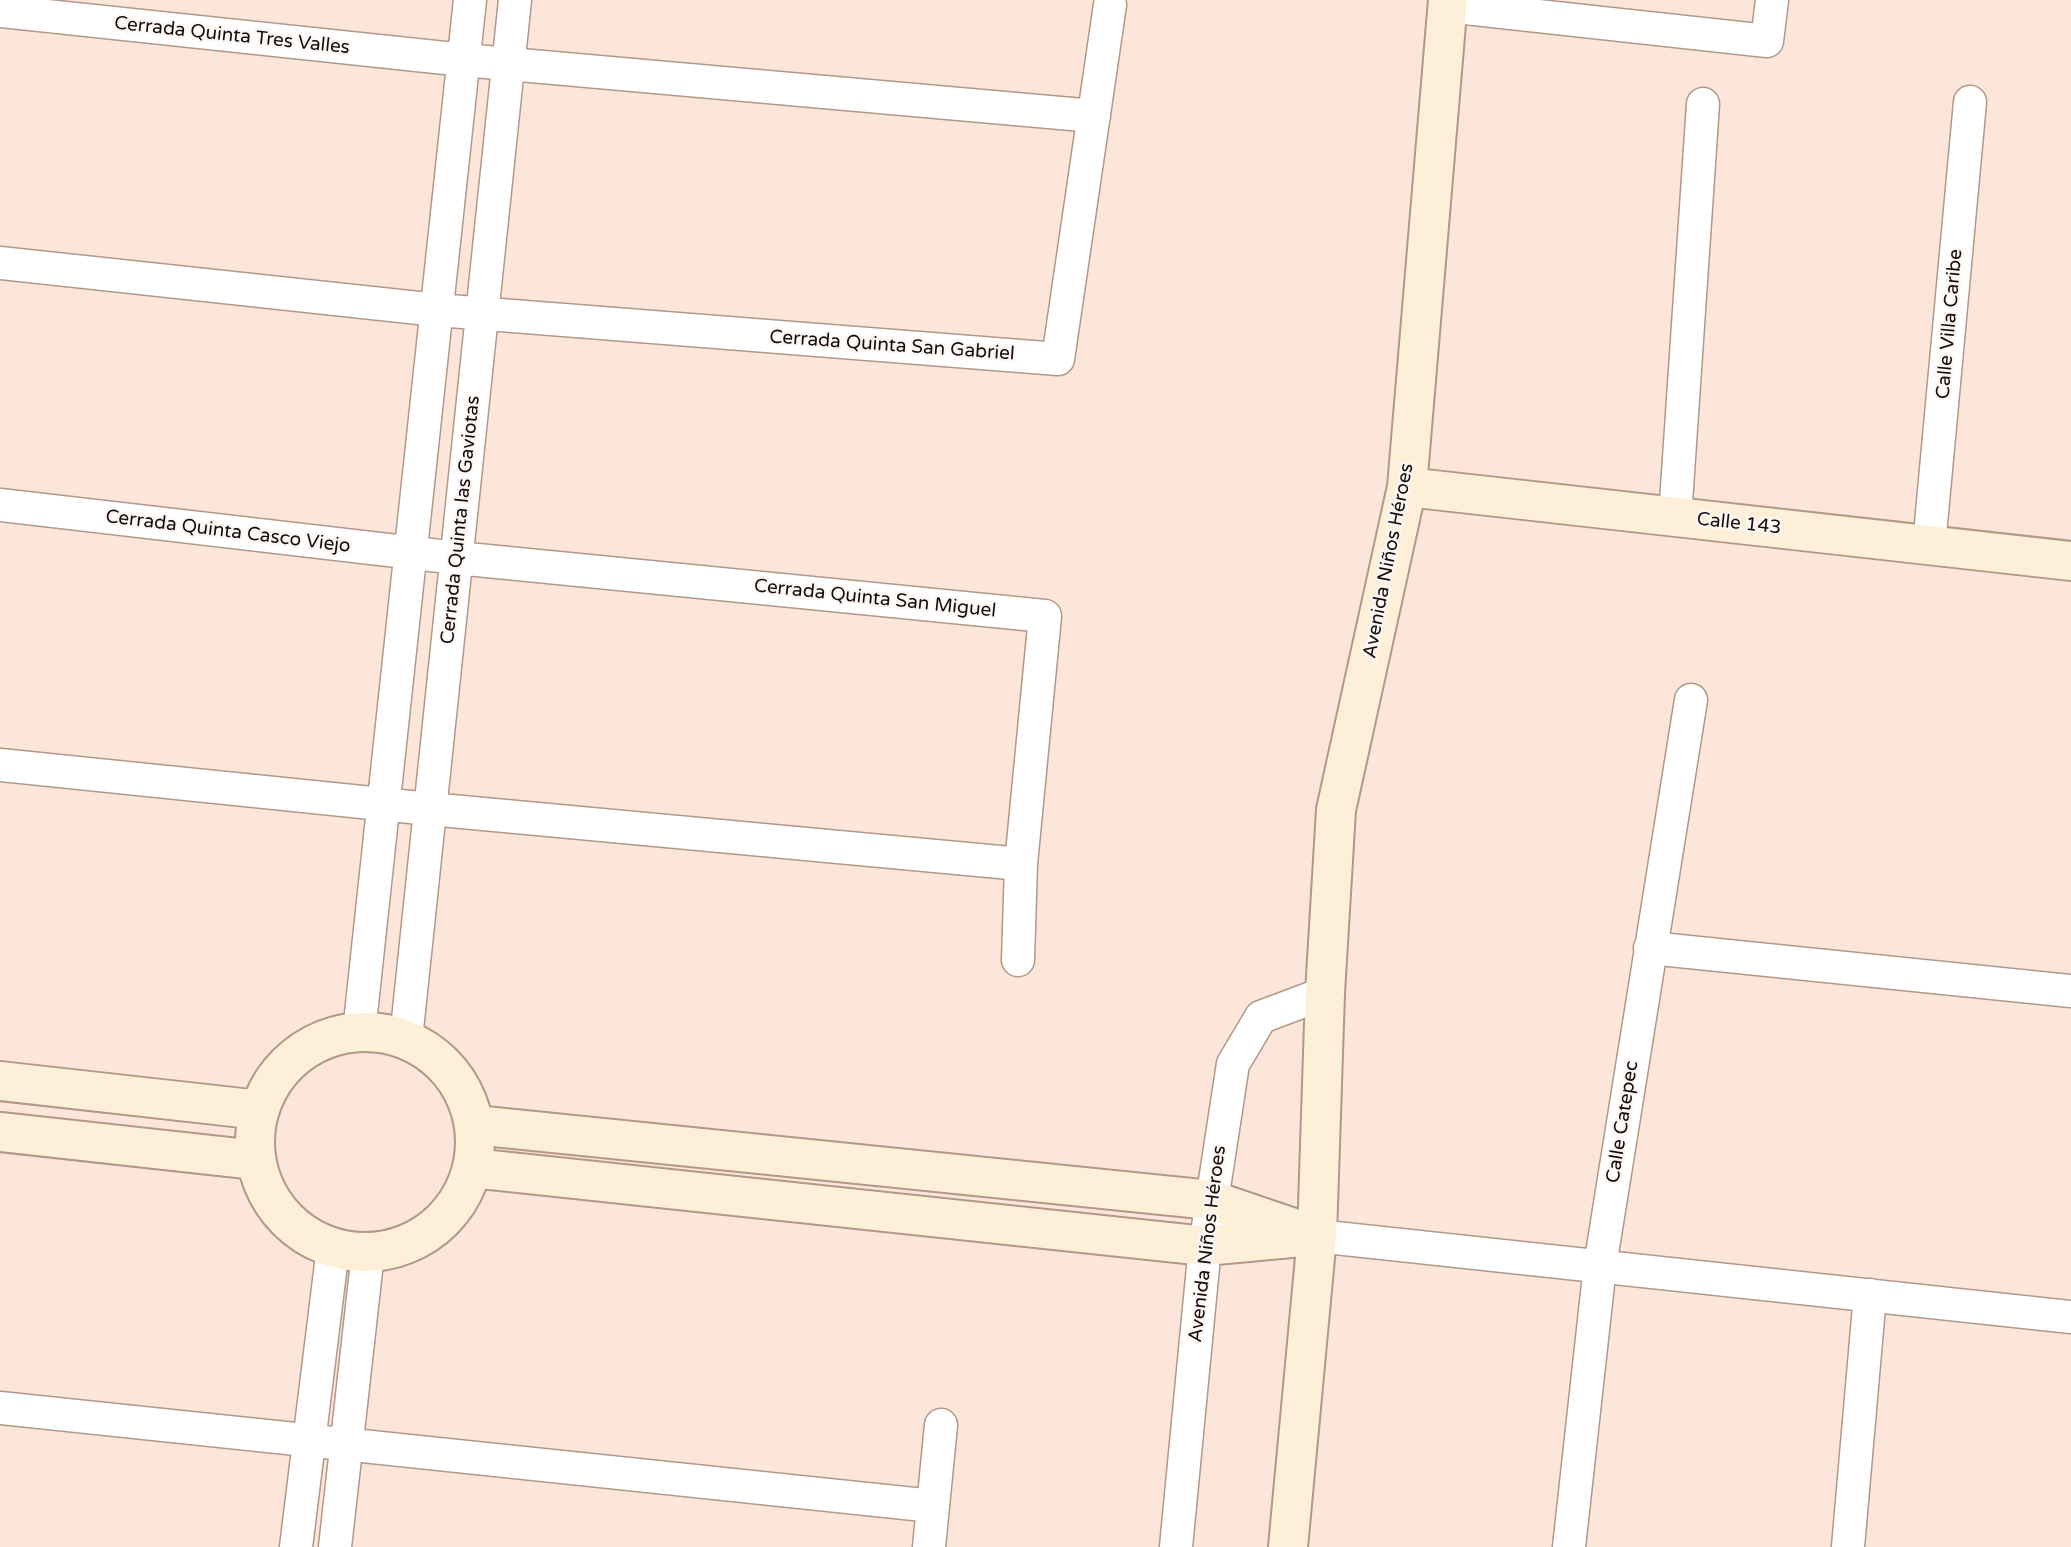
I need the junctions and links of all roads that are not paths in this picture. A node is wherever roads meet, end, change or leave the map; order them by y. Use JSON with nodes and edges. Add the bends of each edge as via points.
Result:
{"nodes":[{"id":1,"x":471,"y":0,"type":"edge"},
{"id":2,"x":515,"y":0,"type":"edge"},
{"id":3,"x":1772,"y":0,"type":"edge"},
{"id":4,"x":1447,"y":3,"type":"edge"},
{"id":5,"x":1110,"y":5,"type":"dead end"},
{"id":6,"x":0,"y":10,"type":"edge"},
{"id":7,"x":464,"y":60,"type":"junction"},
{"id":8,"x":508,"y":64,"type":"junction"},
{"id":9,"x":1970,"y":102,"type":"dead end"},
{"id":10,"x":1703,"y":104,"type":"dead end"},
{"id":11,"x":1094,"y":116,"type":"junction"},
{"id":12,"x":0,"y":263,"type":"edge"},
{"id":13,"x":437,"y":310,"type":"junction"},
{"id":14,"x":482,"y":314,"type":"junction"},
{"id":15,"x":1407,"y":487,"type":"junction"},
{"id":16,"x":0,"y":505,"type":"edge"},
{"id":17,"x":1675,"y":517,"type":"junction"},
{"id":18,"x":1929,"y":545,"type":"junction"},
{"id":19,"x":411,"y":553,"type":"junction"},
{"id":20,"x":457,"y":558,"type":"junction"},
{"id":21,"x":2071,"y":561,"type":"edge"},
{"id":22,"x":1691,"y":700,"type":"dead end"},
{"id":23,"x":0,"y":765,"type":"edge"},
{"id":24,"x":383,"y":804,"type":"junction"},
{"id":25,"x":430,"y":809,"type":"junction"},
{"id":26,"x":1021,"y":864,"type":"junction"},
{"id":27,"x":1650,"y":948,"type":"junction"},
{"id":28,"x":1018,"y":960,"type":"dead end"},
{"id":29,"x":2071,"y":991,"type":"edge"},
{"id":30,"x":1325,"y":993,"type":"junction"},
{"id":31,"x":359,"y":1032,"type":"junction"},
{"id":32,"x":406,"y":1040,"type":"junction"},
{"id":33,"x":0,"y":1081,"type":"edge"},
{"id":34,"x":260,"y":1111,"type":"junction"},
{"id":35,"x":475,"y":1125,"type":"junction"},
{"id":36,"x":0,"y":1132,"type":"edge"},
{"id":37,"x":256,"y":1160,"type":"junction"},
{"id":38,"x":472,"y":1168,"type":"junction"},
{"id":39,"x":1211,"y":1200,"type":"junction"},
{"id":40,"x":1317,"y":1236,"type":"junction"},
{"id":41,"x":1205,"y":1246,"type":"junction"},
{"id":42,"x":350,"y":1251,"type":"junction"},
{"id":43,"x":1600,"y":1266,"type":"junction"},
{"id":44,"x":1870,"y":1295,"type":"junction"},
{"id":45,"x":2071,"y":1317,"type":"edge"},
{"id":46,"x":0,"y":1408,"type":"edge"},
{"id":47,"x":941,"y":1425,"type":"dead end"},
{"id":48,"x":310,"y":1440,"type":"junction"},
{"id":49,"x":347,"y":1444,"type":"junction"},
{"id":50,"x":933,"y":1506,"type":"junction"},
{"id":51,"x":296,"y":1547,"type":"edge"},
{"id":52,"x":335,"y":1547,"type":"edge"},
{"id":53,"x":929,"y":1547,"type":"edge"},
{"id":54,"x":1176,"y":1547,"type":"edge"},
{"id":55,"x":1288,"y":1547,"type":"edge"},
{"id":56,"x":1569,"y":1547,"type":"edge"},
{"id":57,"x":1848,"y":1547,"type":"edge"}],
"edges":[{"from":1,"to":7,"type":"street"},
{"from":2,"to":8,"type":"street","name":"Cerrada Quinta las Gaviotas"},
{"from":3,"to":4,"type":"street","via":[[1767,41]]},
{"from":4,"to":15,"type":"street","name":"Avenida Niños Héroes"},
{"from":5,"to":11,"type":"street","name":"Cerrada Quinta San Gabriel"},
{"from":6,"to":7,"type":"street","name":"Cerrada Quinta Tres Valles"},
{"from":7,"to":8,"type":"street","name":"Cerrada Quinta Tres Valles"},
{"from":7,"to":13,"type":"street"},
{"from":8,"to":11,"type":"street"},
{"from":8,"to":14,"type":"street","name":"Cerrada Quinta las Gaviotas"},
{"from":9,"to":18,"type":"street","name":"Calle Villa Caribe"},
{"from":10,"to":17,"type":"street"},
{"from":11,"to":14,"type":"street","name":"Cerrada Quinta San Gabriel","via":[[1058,359]]},
{"from":12,"to":13,"type":"street"},
{"from":13,"to":14,"type":"street"},
{"from":13,"to":19,"type":"street"},
{"from":14,"to":20,"type":"street","name":"Cerrada Quinta las Gaviotas"},
{"from":15,"to":17,"type":"street","name":"Calle 143"},
{"from":15,"to":30,"type":"street","name":"Avenida Niños Héroes","via":[[1336,810]]},
{"from":16,"to":19,"type":"street","name":"Cerrada Quinta Casco Viejo"},
{"from":17,"to":18,"type":"street","name":"Calle 143"},
{"from":18,"to":21,"type":"street","name":"Calle 143"},
{"from":19,"to":20,"type":"street","name":"Cerrada Quinta Casco Viejo"},
{"from":19,"to":24,"type":"street"},
{"from":20,"to":25,"type":"street","name":"Cerrada Quinta las Gaviotas"},
{"from":20,"to":26,"type":"street","name":"Cerrada Quinta San Miguel","via":[[1045,616]]},
{"from":22,"to":27,"type":"street","name":"Calle Catepec"},
{"from":23,"to":24,"type":"street"},
{"from":24,"to":25,"type":"street"},
{"from":24,"to":31,"type":"street"},
{"from":25,"to":26,"type":"street"},
{"from":25,"to":32,"type":"street","name":"Cerrada Quinta las Gaviotas"},
{"from":26,"to":28,"type":"street","name":"Cerrada Quinta San Miguel"},
{"from":27,"to":29,"type":"street"},
{"from":27,"to":43,"type":"street","name":"Calle Catepec"},
{"from":30,"to":39,"type":"street","name":"Avenida Niños Héroes","via":[[1261,1017],[1233,1064]]},
{"from":30,"to":40,"type":"street","name":"Avenida Niños Héroes"},
{"from":31,"to":32,"type":"street"},
{"from":31,"to":34,"type":"street","via":[[327,1040],[297,1056],[274,1080]]},
{"from":32,"to":35,"type":"street","via":[[431,1053],[452,1073]]},
{"from":33,"to":34,"type":"street"},
{"from":34,"to":37,"type":"street"},
{"from":35,"to":38,"type":"street"},
{"from":35,"to":39,"type":"street"},
{"from":36,"to":37,"type":"street"},
{"from":37,"to":42,"type":"street","via":[[265,1189],[282,1215],[305,1235]]},
{"from":38,"to":41,"type":"street"},
{"from":38,"to":42,"type":"street","via":[[458,1201],[434,1228],[403,1246]]},
{"from":39,"to":40,"type":"street"},
{"from":39,"to":41,"type":"street","name":"Avenida Niños Héroes"},
{"from":40,"to":41,"type":"street"},
{"from":40,"to":43,"type":"street"},
{"from":40,"to":55,"type":"street","name":"Avenida Niños Héroes"},
{"from":41,"to":54,"type":"street","name":"Avenida Niños Héroes"},
{"from":42,"to":48,"type":"street"},
{"from":42,"to":49,"type":"street"},
{"from":43,"to":44,"type":"street"},
{"from":43,"to":56,"type":"street","name":"Calle Catepec"},
{"from":44,"to":45,"type":"street"},
{"from":44,"to":57,"type":"street"},
{"from":46,"to":48,"type":"street"},
{"from":47,"to":50,"type":"street"},
{"from":48,"to":49,"type":"street"},
{"from":48,"to":51,"type":"street"},
{"from":49,"to":50,"type":"street"},
{"from":49,"to":52,"type":"street"},
{"from":50,"to":53,"type":"street"}]}
